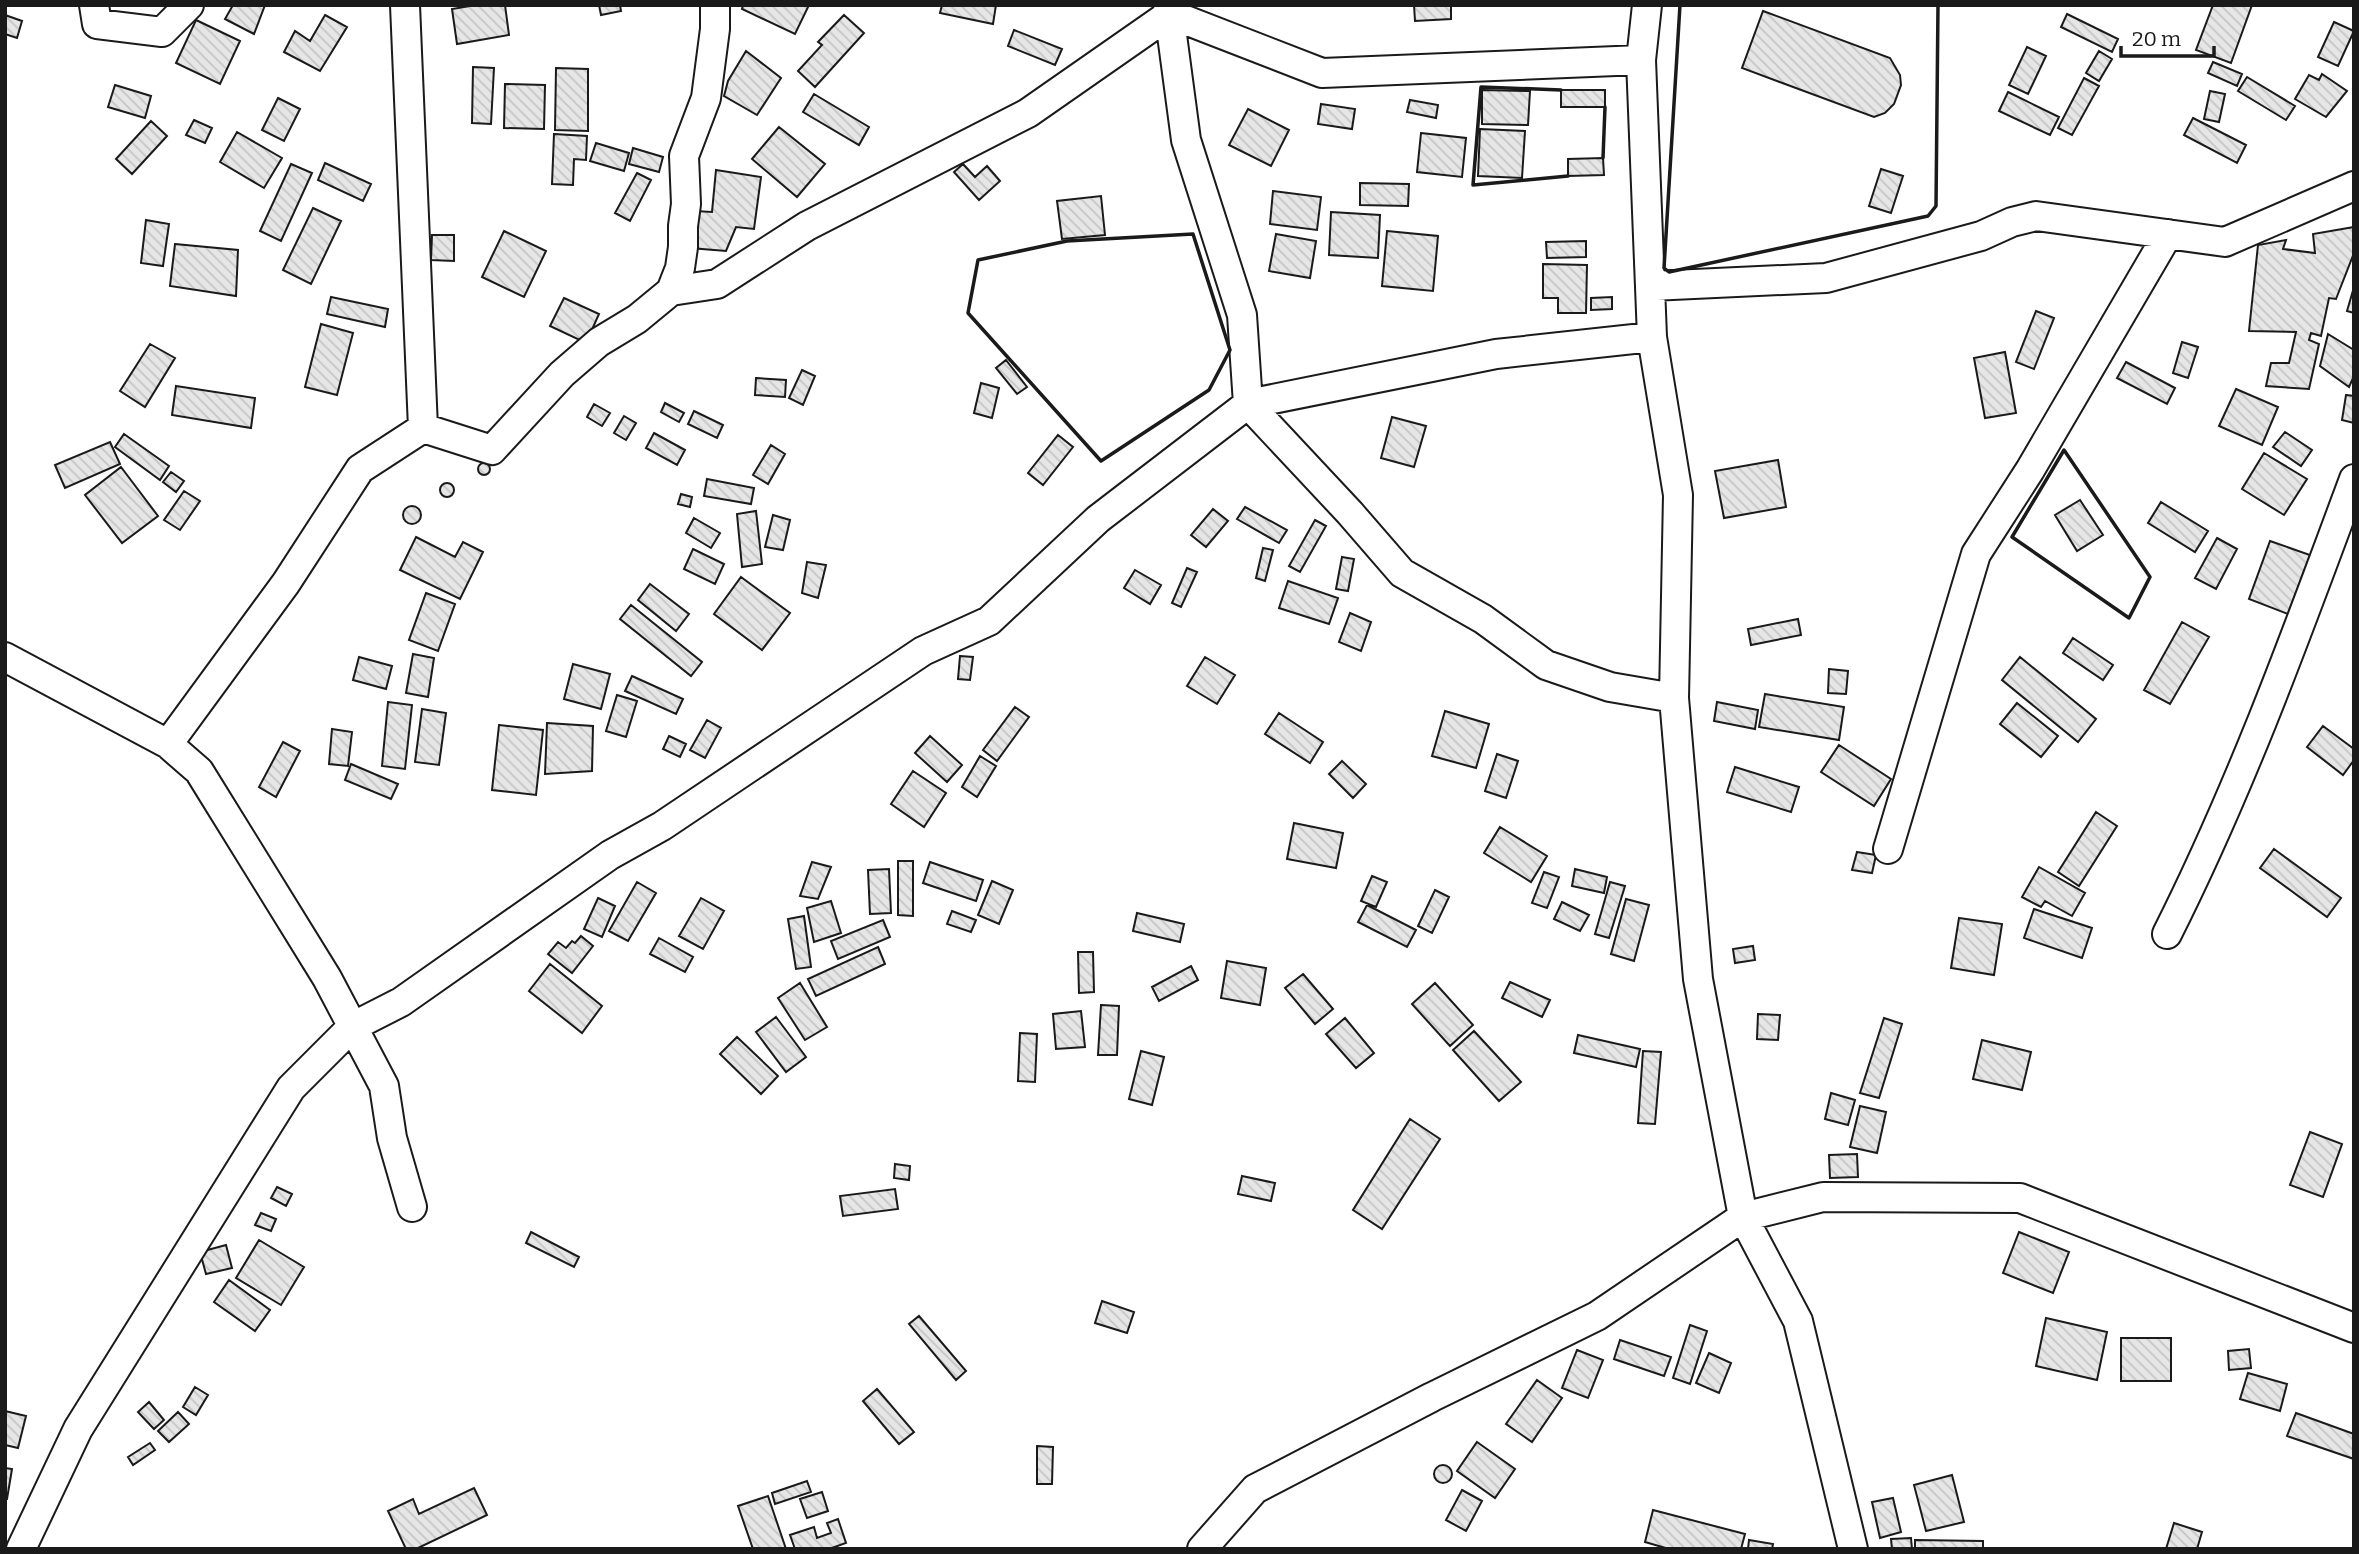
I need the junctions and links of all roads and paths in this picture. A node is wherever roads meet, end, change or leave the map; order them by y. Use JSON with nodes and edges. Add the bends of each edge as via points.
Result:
{"nodes":[{"id":1,"x":93,"y":5,"type":"edge"},
{"id":2,"x":189,"y":5,"type":"edge"},
{"id":3,"x":405,"y":5,"type":"edge"},
{"id":4,"x":715,"y":5,"type":"edge"},
{"id":5,"x":1647,"y":5,"type":"edge"},
{"id":6,"x":1169,"y":9,"type":"edge"},
{"id":7,"x":1642,"y":60,"type":"junction"},
{"id":8,"x":2354,"y":186,"type":"edge"},
{"id":9,"x":2168,"y":234,"type":"junction"},
{"id":10,"x":1651,"y":286,"type":"junction"},
{"id":11,"x":671,"y":291,"type":"junction"},
{"id":12,"x":1652,"y":337,"type":"junction"},
{"id":13,"x":1248,"y":404,"type":"junction"},
{"id":14,"x":423,"y":428,"type":"junction"},
{"id":15,"x":2354,"y":480,"type":"edge"},
{"id":16,"x":5,"y":657,"type":"edge"},
{"id":17,"x":1674,"y":698,"type":"junction"},
{"id":18,"x":168,"y":744,"type":"junction"},
{"id":19,"x":1888,"y":849,"type":"dead end"},
{"id":20,"x":2167,"y":934,"type":"dead end"},
{"id":21,"x":352,"y":1027,"type":"junction"},
{"id":22,"x":412,"y":1206,"type":"dead end"},
{"id":23,"x":1743,"y":1217,"type":"junction"},
{"id":24,"x":2354,"y":1328,"type":"edge"},
{"id":25,"x":21,"y":1549,"type":"edge"},
{"id":26,"x":1202,"y":1549,"type":"edge"},
{"id":27,"x":1853,"y":1549,"type":"edge"}],
"edges":[{"from":1,"to":2,"type":"street","via":[[97,24],[162,32]]},
{"from":3,"to":14,"type":"street"},
{"from":4,"to":11,"type":"street","via":[[706,98],[684,156],[683,247]]},
{"from":5,"to":7,"type":"street"},
{"from":6,"to":7,"type":"street","via":[[1322,74]]},
{"from":6,"to":11,"type":"street","via":[[1028,113],[807,226],[717,284]]},
{"from":6,"to":13,"type":"street","via":[[1186,140],[1242,315]]},
{"from":7,"to":10,"type":"street"},
{"from":8,"to":9,"type":"street","via":[[2225,242]]},
{"from":9,"to":10,"type":"street","via":[[2036,216],[1981,236],[1826,278]]},
{"from":9,"to":19,"type":"street","via":[[1976,554]]},
{"from":10,"to":12,"type":"street"},
{"from":11,"to":14,"type":"street","via":[[562,374],[492,450]]},
{"from":12,"to":13,"type":"street","via":[[1496,354]]},
{"from":12,"to":17,"type":"street","via":[[1678,495]]},
{"from":13,"to":17,"type":"street","via":[[1402,573],[1483,620],[1546,665],[1610,687]]},
{"from":13,"to":21,"type":"street","via":[[1098,519],[989,621],[923,651],[663,826],[610,855],[401,1002]]},
{"from":14,"to":18,"type":"street","via":[[360,469],[286,583]]},
{"from":15,"to":20,"type":"street","via":[[2241,772]]},
{"from":16,"to":18,"type":"street"},
{"from":17,"to":23,"type":"street","via":[[1698,979]]},
{"from":18,"to":21,"type":"street","via":[[199,771],[327,978]]},
{"from":21,"to":22,"type":"street","via":[[384,1086],[392,1138]]},
{"from":21,"to":25,"type":"street","via":[[291,1088],[78,1429]]},
{"from":23,"to":24,"type":"street","via":[[1823,1197],[2020,1198]]},
{"from":23,"to":26,"type":"street","via":[[1597,1316],[1255,1489]]},
{"from":23,"to":27,"type":"street","via":[[1798,1321]]}]}
